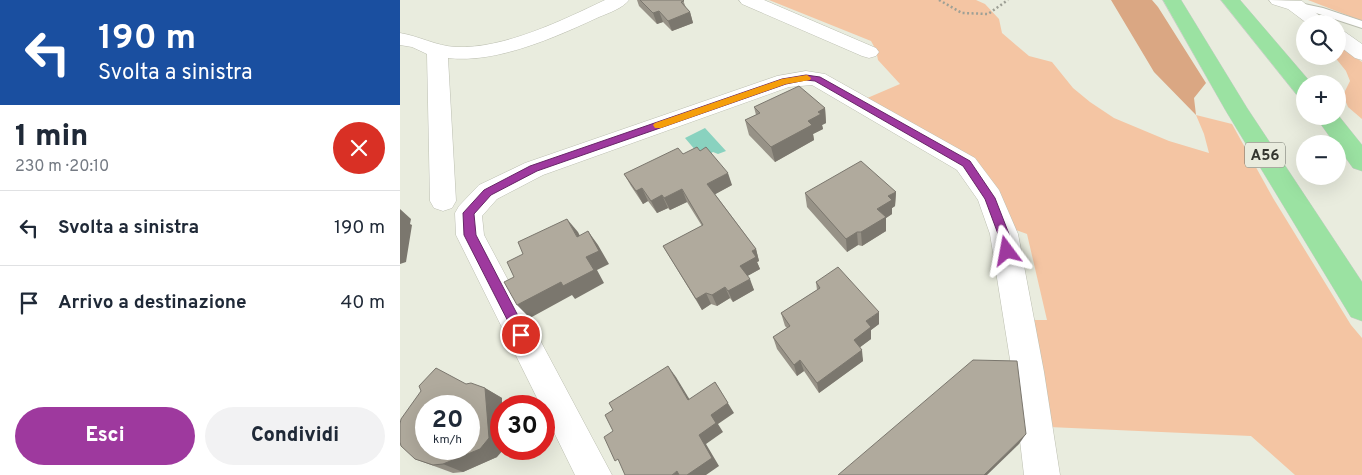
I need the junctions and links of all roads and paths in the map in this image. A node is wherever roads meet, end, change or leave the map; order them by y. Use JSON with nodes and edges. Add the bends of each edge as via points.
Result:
{"nodes":[{"id":1,"x":620,"y":0,"type":"edge"},
{"id":2,"x":748,"y":0,"type":"edge"},
{"id":3,"x":939,"y":0,"type":"edge"},
{"id":4,"x":1008,"y":0,"type":"edge"},
{"id":5,"x":1166,"y":0,"type":"edge"},
{"id":6,"x":1230,"y":0,"type":"edge"},
{"id":7,"x":1287,"y":2,"type":"edge"},
{"id":8,"x":1177,"y":9,"type":"edge"},
{"id":9,"x":1306,"y":15,"type":"edge"},
{"id":10,"x":1362,"y":25,"type":"edge"},
{"id":11,"x":400,"y":39,"type":"edge"},
{"id":12,"x":1346,"y":42,"type":"edge"},
{"id":13,"x":437,"y":51,"type":"junction"},
{"id":14,"x":869,"y":52,"type":"dead end"},
{"id":15,"x":1362,"y":54,"type":"edge"},
{"id":16,"x":1296,"y":79,"type":"edge"},
{"id":17,"x":1333,"y":125,"type":"edge"},
{"id":18,"x":1362,"y":162,"type":"edge"},
{"id":19,"x":443,"y":201,"type":"dead end"},
{"id":20,"x":1362,"y":308,"type":"edge"},
{"id":21,"x":594,"y":475,"type":"edge"},
{"id":22,"x":1042,"y":475,"type":"edge"}],
"edges":[{"from":1,"to":13,"type":"street","via":[[549,32],[514,43],[459,52]]},
{"from":2,"to":14,"type":"street"},
{"from":3,"to":4,"type":"path","via":[[962,14],[988,14]]},
{"from":5,"to":8,"type":"lane"},
{"from":6,"to":16,"type":"highway"},
{"from":7,"to":9,"type":"street"},
{"from":7,"to":10,"type":"lane"},
{"from":8,"to":20,"type":"highway","number":"A56","via":[[1237,111]]},
{"from":11,"to":13,"type":"street"},
{"from":12,"to":15,"type":"street"},
{"from":13,"to":19,"type":"street"},
{"from":17,"to":18,"type":"highway"},
{"from":21,"to":22,"type":"street","via":[[470,235],[468,213],[488,192],[534,169],[785,81],[806,78],[817,79],[966,164],[990,198],[1004,234]]}]}
